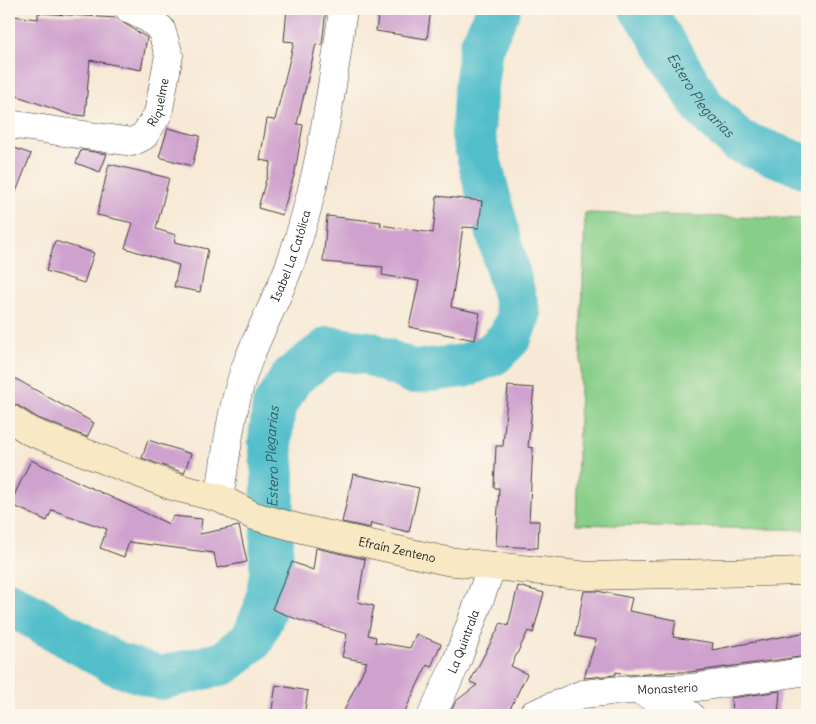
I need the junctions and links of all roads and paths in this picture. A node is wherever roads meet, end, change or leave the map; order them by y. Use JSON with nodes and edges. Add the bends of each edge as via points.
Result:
{"nodes":[{"id":1,"x":129,"y":9,"type":"edge"},
{"id":2,"x":342,"y":9,"type":"edge"},
{"id":3,"x":9,"y":124,"type":"edge"},
{"id":4,"x":9,"y":418,"type":"edge"},
{"id":5,"x":219,"y":498,"type":"junction"},
{"id":6,"x":492,"y":566,"type":"junction"},
{"id":7,"x":807,"y":571,"type":"edge"},
{"id":8,"x":807,"y":670,"type":"edge"},
{"id":9,"x":638,"y":690,"type":"junction"},
{"id":10,"x":432,"y":715,"type":"edge"},
{"id":11,"x":532,"y":715,"type":"edge"},
{"id":12,"x":690,"y":715,"type":"edge"}],
"edges":[{"from":1,"to":3,"type":"street","name":"Riquelme","via":[[161,29],[169,55],[158,114],[144,136],[132,142]]},
{"from":2,"to":5,"type":"street","name":"Isabel La Católica","via":[[331,96],[309,197],[284,282],[248,363],[232,419]]},
{"from":4,"to":5,"type":"street","name":"Efraín Zenteno","via":[[31,432],[175,487]]},
{"from":5,"to":6,"type":"street","name":"Efraín Zenteno","via":[[254,516],[302,529],[447,561]]},
{"from":6,"to":7,"type":"street","name":"Efraín Zenteno","via":[[588,576]]},
{"from":6,"to":10,"type":"street","name":"La Quintrala","via":[[457,661]]},
{"from":8,"to":9,"type":"street","name":"Monasterio","via":[[691,688]]},
{"from":9,"to":11,"type":"street","name":"Monasterio","via":[[583,694]]},
{"from":9,"to":12,"type":"street"}]}
